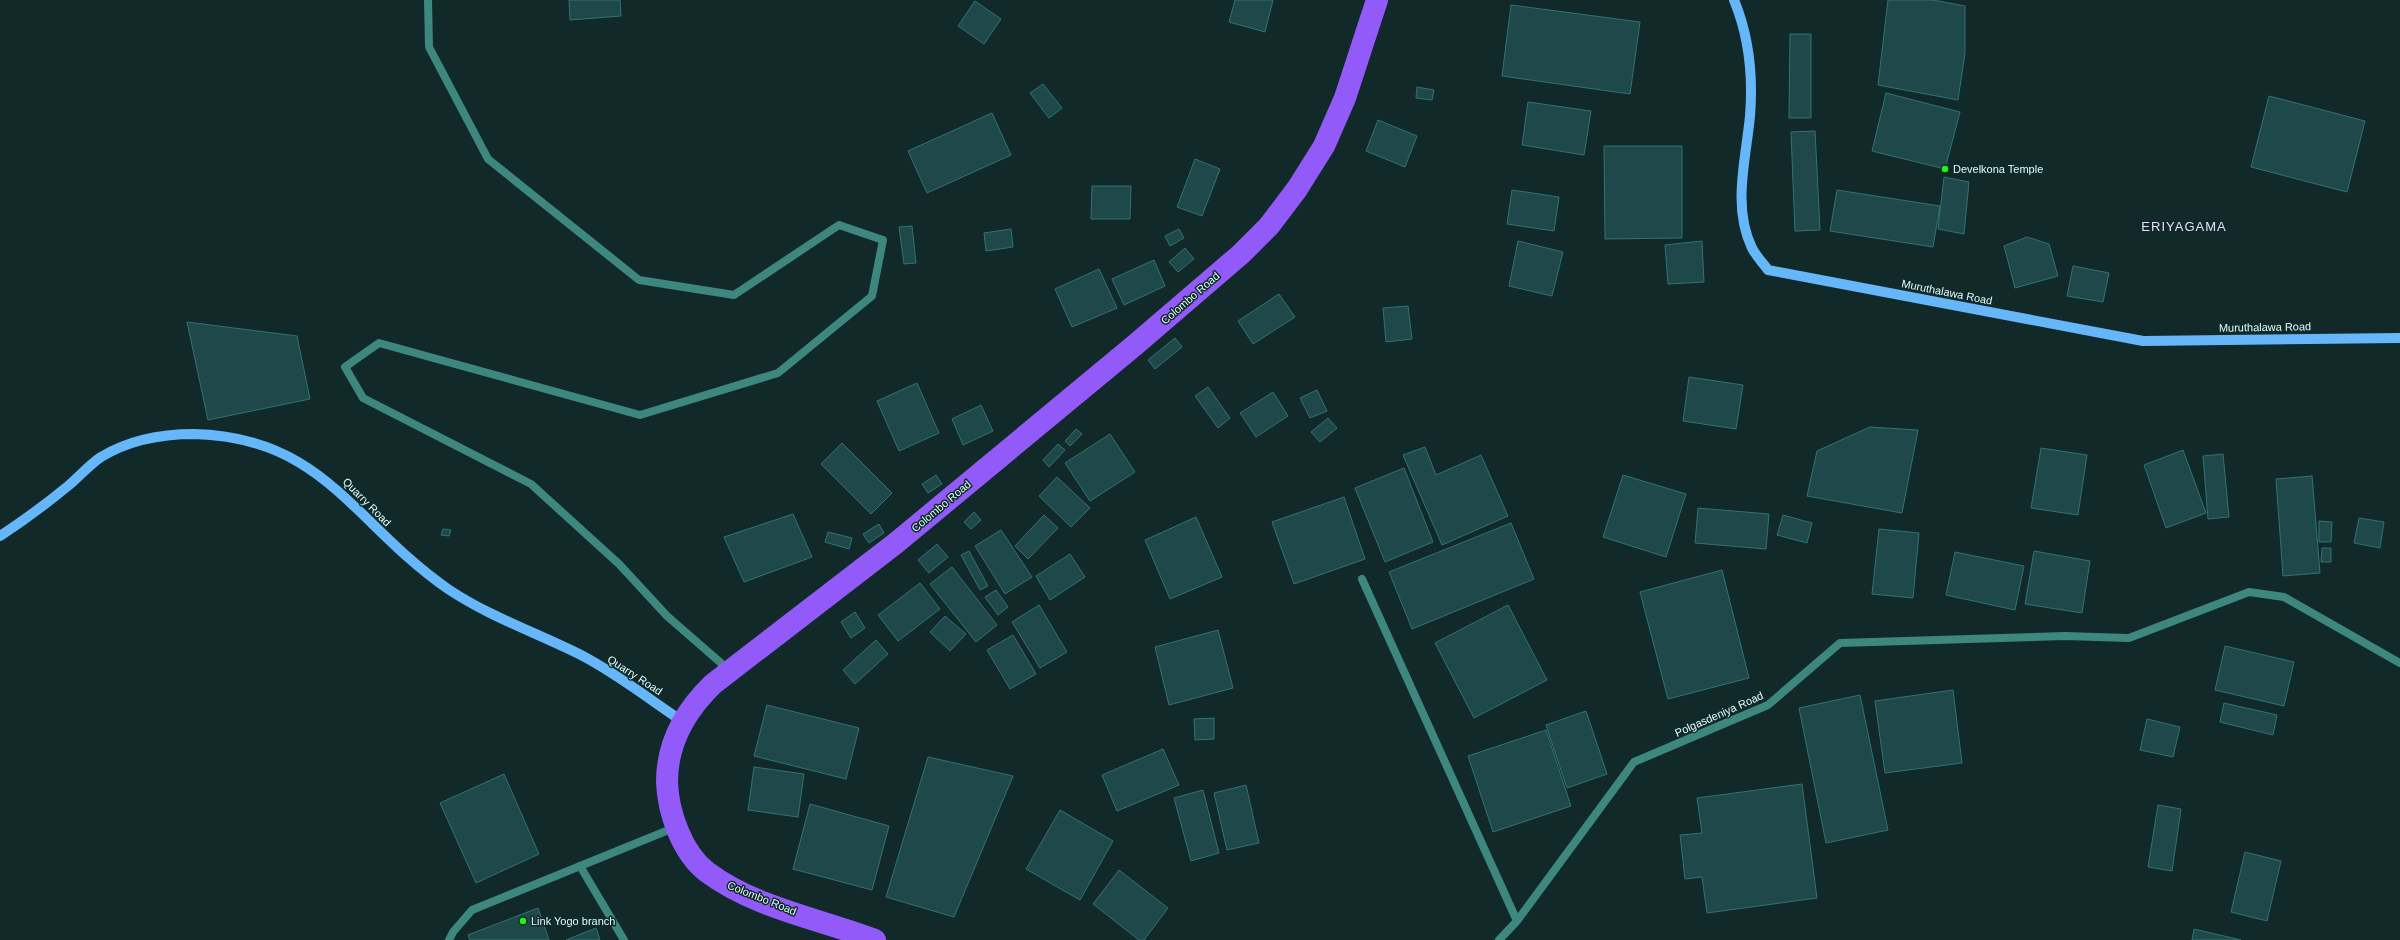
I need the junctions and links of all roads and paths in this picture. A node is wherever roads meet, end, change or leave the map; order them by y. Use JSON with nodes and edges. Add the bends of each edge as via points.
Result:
{"nodes":[{"id":1,"x":428,"y":0,"type":"edge"},
{"id":2,"x":1377,"y":0,"type":"edge"},
{"id":3,"x":1734,"y":0,"type":"edge"},
{"id":4,"x":2400,"y":338,"type":"edge"},
{"id":5,"x":0,"y":536,"type":"edge"},
{"id":6,"x":1362,"y":579,"type":"dead end"},
{"id":7,"x":2400,"y":663,"type":"edge"},
{"id":8,"x":730,"y":671,"type":"junction"},
{"id":9,"x":682,"y":721,"type":"junction"},
{"id":10,"x":677,"y":826,"type":"junction"},
{"id":11,"x":580,"y":866,"type":"junction"},
{"id":12,"x":1517,"y":921,"type":"junction"},
{"id":13,"x":449,"y":940,"type":"edge"},
{"id":14,"x":624,"y":940,"type":"edge"},
{"id":15,"x":875,"y":940,"type":"edge"},
{"id":16,"x":1499,"y":940,"type":"edge"}],
"edges":[{"from":1,"to":8,"type":"street","via":[[429,47],[488,159],[639,280],[734,295],[839,225],[883,240],[872,296],[778,373],[640,415],[379,344],[345,367],[363,398],[531,484],[619,564],[668,616]]},
{"from":2,"to":8,"type":"highway","name":"Colombo Road","via":[[1348,91],[1324,146],[1297,189],[1269,226],[1153,330],[896,543]]},
{"from":3,"to":4,"type":"main road","name":"Muruthalawa Road","via":[[1751,72],[1750,116],[1741,189],[1743,221],[1752,248],[1768,270],[2143,341]]},
{"from":5,"to":9,"type":"main road","name":"Quarry Road","via":[[48,502],[102,457],[135,443],[172,434],[235,438],[286,454],[305,465],[351,501],[382,534],[449,590],[583,657]]},
{"from":6,"to":12,"type":"street"},
{"from":7,"to":12,"type":"street","name":"Polgasdeniya Road","via":[[2284,597],[2249,592],[2129,638],[2065,636],[1840,643],[1768,705],[1634,762]]},
{"from":8,"to":9,"type":"highway","name":"Colombo Road","via":[[696,700]]},
{"from":9,"to":10,"type":"highway","name":"Colombo Road","via":[[674,738],[667,765],[668,793]]},
{"from":10,"to":11,"type":"street"},
{"from":10,"to":15,"type":"highway","name":"Colombo Road","via":[[688,850],[706,871],[724,883],[781,908]]},
{"from":11,"to":13,"type":"street","via":[[472,910],[452,932]]},
{"from":11,"to":14,"type":"street"},
{"from":12,"to":16,"type":"street","name":"Polgasdeniya Road"}]}
